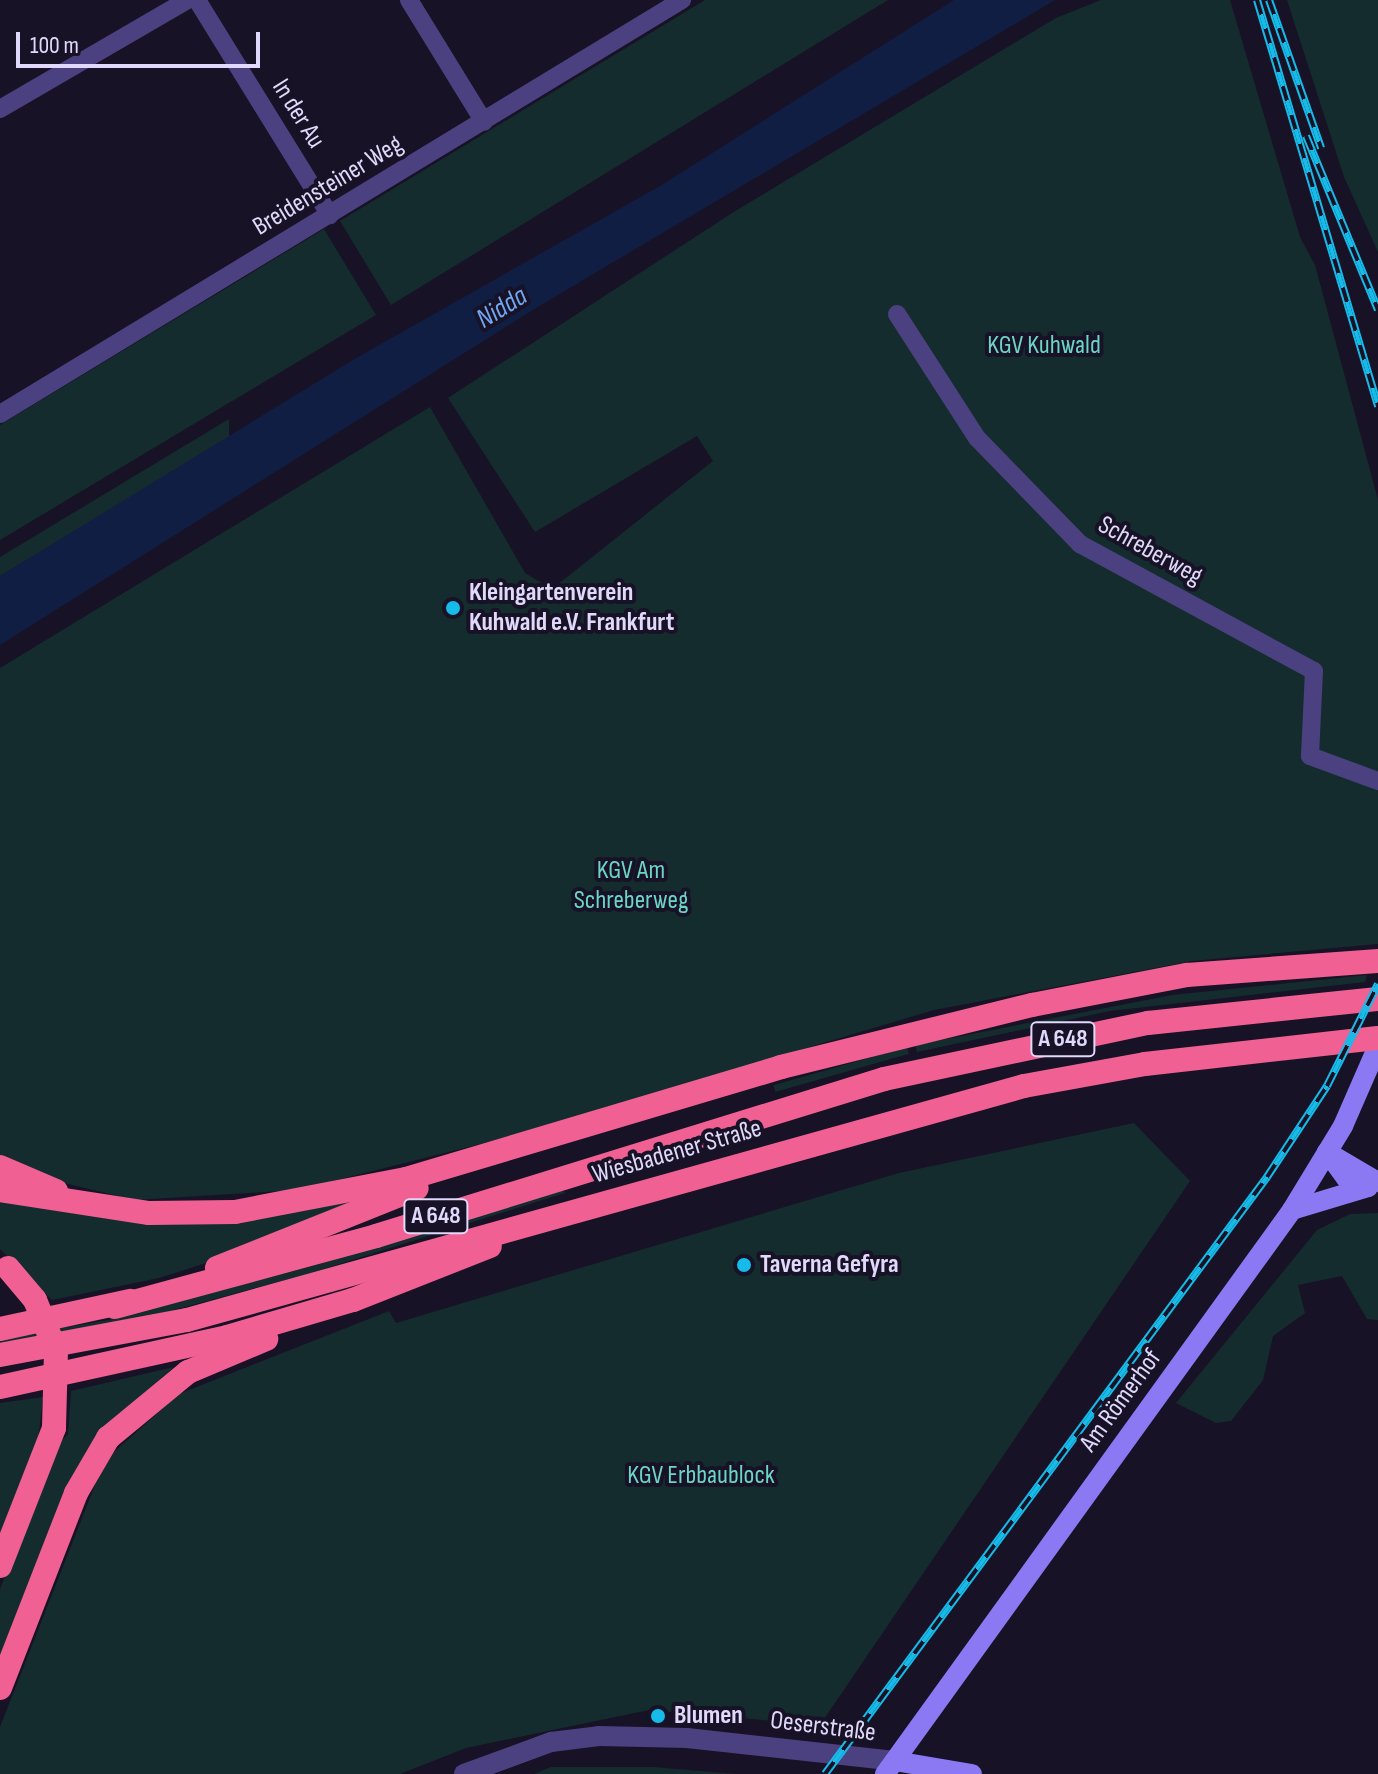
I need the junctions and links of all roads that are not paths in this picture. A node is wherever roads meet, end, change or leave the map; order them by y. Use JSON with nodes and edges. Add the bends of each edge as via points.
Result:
{"nodes":[{"id":1,"x":187,"y":0,"type":"edge"},
{"id":2,"x":197,"y":0,"type":"edge"},
{"id":3,"x":409,"y":0,"type":"edge"},
{"id":4,"x":682,"y":0,"type":"edge"},
{"id":5,"x":0,"y":109,"type":"edge"},
{"id":6,"x":484,"y":122,"type":"junction"},
{"id":7,"x":330,"y":215,"type":"junction"},
{"id":8,"x":897,"y":314,"type":"dead end"},
{"id":9,"x":0,"y":414,"type":"edge"},
{"id":10,"x":1378,"y":781,"type":"edge"},
{"id":11,"x":1378,"y":961,"type":"edge"},
{"id":12,"x":1378,"y":999,"type":"edge"},
{"id":13,"x":1378,"y":1038,"type":"edge"},
{"id":14,"x":1378,"y":1046,"type":"edge"},
{"id":15,"x":1327,"y":1152,"type":"junction"},
{"id":16,"x":486,"y":1157,"type":"junction"},
{"id":17,"x":0,"y":1167,"type":"edge"},
{"id":18,"x":1375,"y":1186,"type":"edge"},
{"id":19,"x":0,"y":1190,"type":"edge"},
{"id":20,"x":104,"y":1207,"type":"junction"},
{"id":21,"x":1292,"y":1210,"type":"junction"},
{"id":22,"x":535,"y":1223,"type":"junction"},
{"id":23,"x":4,"y":1265,"type":"edge"},
{"id":24,"x":353,"y":1300,"type":"junction"},
{"id":25,"x":115,"y":1307,"type":"junction"},
{"id":26,"x":0,"y":1329,"type":"edge"},
{"id":27,"x":0,"y":1355,"type":"edge"},
{"id":28,"x":0,"y":1387,"type":"edge"},
{"id":29,"x":0,"y":1566,"type":"edge"},
{"id":30,"x":0,"y":1688,"type":"edge"},
{"id":31,"x":890,"y":1768,"type":"edge"},
{"id":32,"x":464,"y":1774,"type":"edge"},
{"id":33,"x":972,"y":1774,"type":"edge"}],
"edges":[{"from":1,"to":5,"type":"street"},
{"from":2,"to":7,"type":"street","name":"In der Au"},
{"from":3,"to":6,"type":"street"},
{"from":4,"to":6,"type":"street","name":"Breidensteiner Weg"},
{"from":6,"to":7,"type":"street","name":"Breidensteiner Weg"},
{"from":7,"to":9,"type":"street","name":"Breidensteiner Weg"},
{"from":8,"to":10,"type":"street","name":"Schreberweg","via":[[977,438],[1080,544],[1314,671],[1310,756]]},
{"from":11,"to":16,"type":"highway","via":[[1187,975],[1032,1005],[781,1067]]},
{"from":12,"to":25,"type":"highway","name":"Wiesbadener Straße","number":"A 648","via":[[1148,1023],[884,1079],[376,1236]]},
{"from":13,"to":22,"type":"highway","name":"Wiesbadener Straße","number":"A 648","via":[[1145,1064],[1024,1086]]},
{"from":14,"to":15,"type":"main road","name":"Am Römerhof"},
{"from":15,"to":18,"type":"main road","via":[[1339,1172]]},
{"from":15,"to":21,"type":"main road","name":"Am Römerhof"},
{"from":16,"to":20,"type":"highway","via":[[235,1212]]},
{"from":16,"to":25,"type":"highway","number":"A 648"},
{"from":17,"to":20,"type":"highway"},
{"from":18,"to":21,"type":"main road"},
{"from":19,"to":20,"type":"highway"},
{"from":21,"to":31,"type":"main road","name":"Am Römerhof"},
{"from":22,"to":24,"type":"highway","number":"A 648","via":[[449,1267]]},
{"from":22,"to":27,"type":"highway","name":"Wiesbadener Straße","number":"A 648","via":[[187,1320]]},
{"from":23,"to":29,"type":"highway","bridge":true,"via":[[35,1300],[56,1351],[54,1428]]},
{"from":24,"to":28,"type":"highway","number":"A 648","via":[[142,1360]]},
{"from":24,"to":30,"type":"highway","number":"A 648","via":[[188,1372],[108,1438],[76,1493]]},
{"from":25,"to":26,"type":"highway","number":"A 648"},
{"from":31,"to":32,"type":"street","name":"Oeserstraße","via":[[687,1738],[599,1736],[551,1742]]},
{"from":31,"to":33,"type":"main road"}]}
